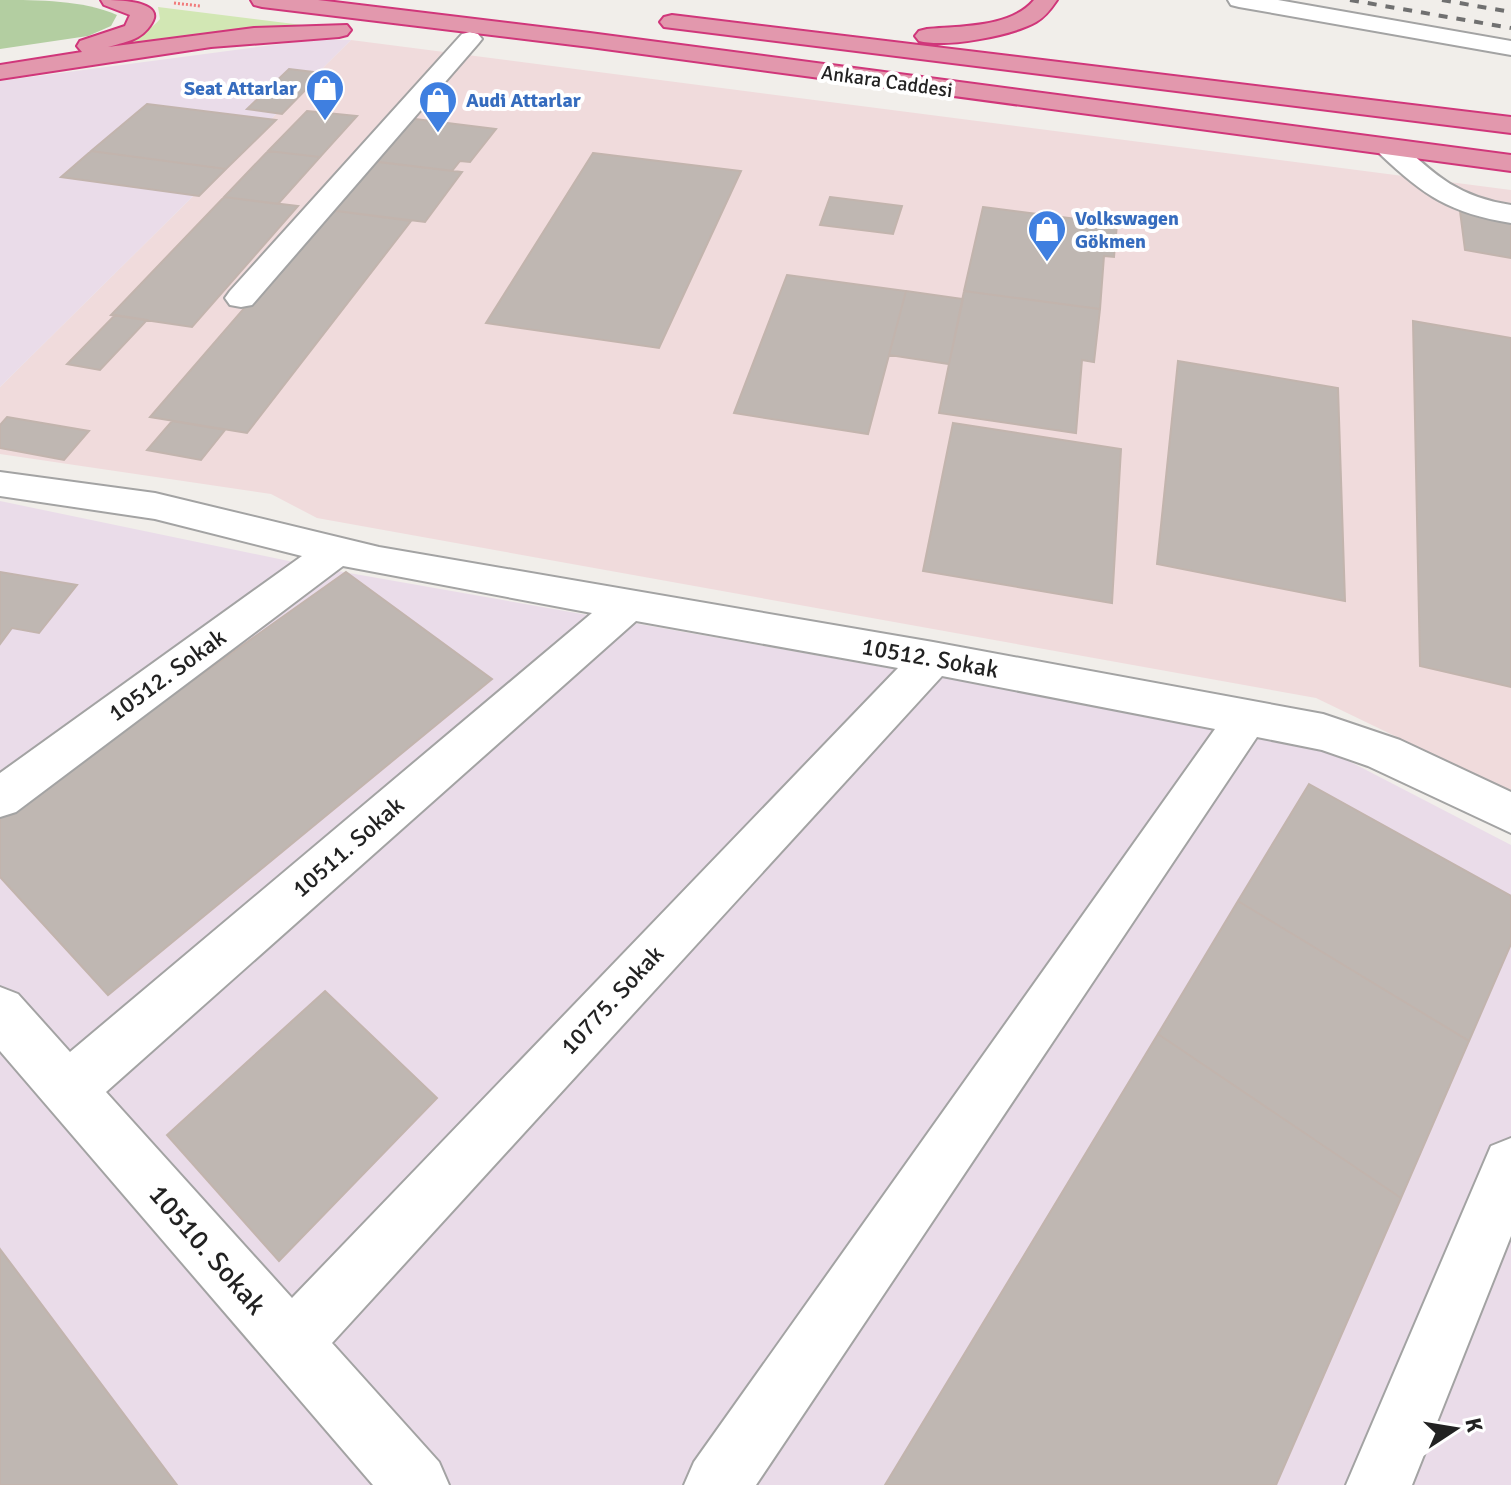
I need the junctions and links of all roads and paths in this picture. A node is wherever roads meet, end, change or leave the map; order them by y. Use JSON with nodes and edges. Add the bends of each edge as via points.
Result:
{"nodes":[{"id":1,"x":112,"y":0,"type":"edge"},
{"id":2,"x":262,"y":0,"type":"edge"},
{"id":3,"x":1046,"y":0,"type":"edge"},
{"id":4,"x":1239,"y":0,"type":"edge"},
{"id":5,"x":656,"y":11,"type":"dead end"},
{"id":6,"x":470,"y":39,"type":"junction"},
{"id":7,"x":881,"y":47,"type":"junction"},
{"id":8,"x":1511,"y":48,"type":"edge"},
{"id":9,"x":0,"y":59,"type":"edge"},
{"id":10,"x":739,"y":62,"type":"junction"},
{"id":11,"x":0,"y":72,"type":"edge"},
{"id":12,"x":1504,"y":124,"type":"edge"},
{"id":13,"x":1390,"y":148,"type":"junction"},
{"id":14,"x":1511,"y":163,"type":"edge"},
{"id":15,"x":1511,"y":214,"type":"edge"},
{"id":16,"x":241,"y":298,"type":"dead end"},
{"id":17,"x":0,"y":484,"type":"edge"},
{"id":18,"x":335,"y":552,"type":"junction"},
{"id":19,"x":627,"y":606,"type":"junction"},
{"id":20,"x":933,"y":658,"type":"junction"},
{"id":21,"x":1247,"y":717,"type":"junction"},
{"id":22,"x":0,"y":798,"type":"edge"},
{"id":23,"x":1511,"y":813,"type":"edge"},
{"id":24,"x":0,"y":1012,"type":"edge"},
{"id":25,"x":68,"y":1089,"type":"junction"},
{"id":26,"x":1511,"y":1166,"type":"edge"},
{"id":27,"x":291,"y":1343,"type":"junction"},
{"id":28,"x":416,"y":1485,"type":"edge"},
{"id":29,"x":717,"y":1485,"type":"edge"},
{"id":30,"x":1379,"y":1485,"type":"edge"}],
"edges":[{"from":1,"to":9,"type":"highway","via":[[142,11],[133,31],[90,46]]},
{"from":2,"to":10,"type":"highway","name":"Ankara Caddesi"},
{"from":3,"to":7,"type":"highway","via":[[1041,10],[1005,25]]},
{"from":4,"to":8,"type":"street"},
{"from":5,"to":7,"type":"highway","name":"Ankara Caddesi"},
{"from":6,"to":10,"type":"highway"},
{"from":6,"to":11,"type":"highway","via":[[348,30],[271,34]]},
{"from":6,"to":16,"type":"street"},
{"from":7,"to":12,"type":"highway","name":"Ankara Caddesi"},
{"from":10,"to":13,"type":"highway","name":"Ankara Caddesi"},
{"from":13,"to":14,"type":"highway","name":"Ankara Caddesi"},
{"from":13,"to":15,"type":"street","via":[[1444,197],[1481,211]]},
{"from":17,"to":18,"type":"street","name":"10512. Sokak","via":[[201,515]]},
{"from":18,"to":19,"type":"street","name":"10512. Sokak"},
{"from":18,"to":22,"type":"street","name":"10512. Sokak"},
{"from":19,"to":20,"type":"street","name":"10512. Sokak"},
{"from":19,"to":25,"type":"street","name":"10511. Sokak"},
{"from":20,"to":21,"type":"street","name":"10512. Sokak"},
{"from":20,"to":27,"type":"street","name":"10775. Sokak"},
{"from":21,"to":23,"type":"street","name":"10512. Sokak","via":[[1323,732],[1384,753]]},
{"from":21,"to":29,"type":"street"},
{"from":24,"to":25,"type":"street","name":"10510. Sokak"},
{"from":25,"to":27,"type":"street","name":"10510. Sokak"},
{"from":26,"to":30,"type":"street"},
{"from":27,"to":28,"type":"street","name":"10510. Sokak"}]}
